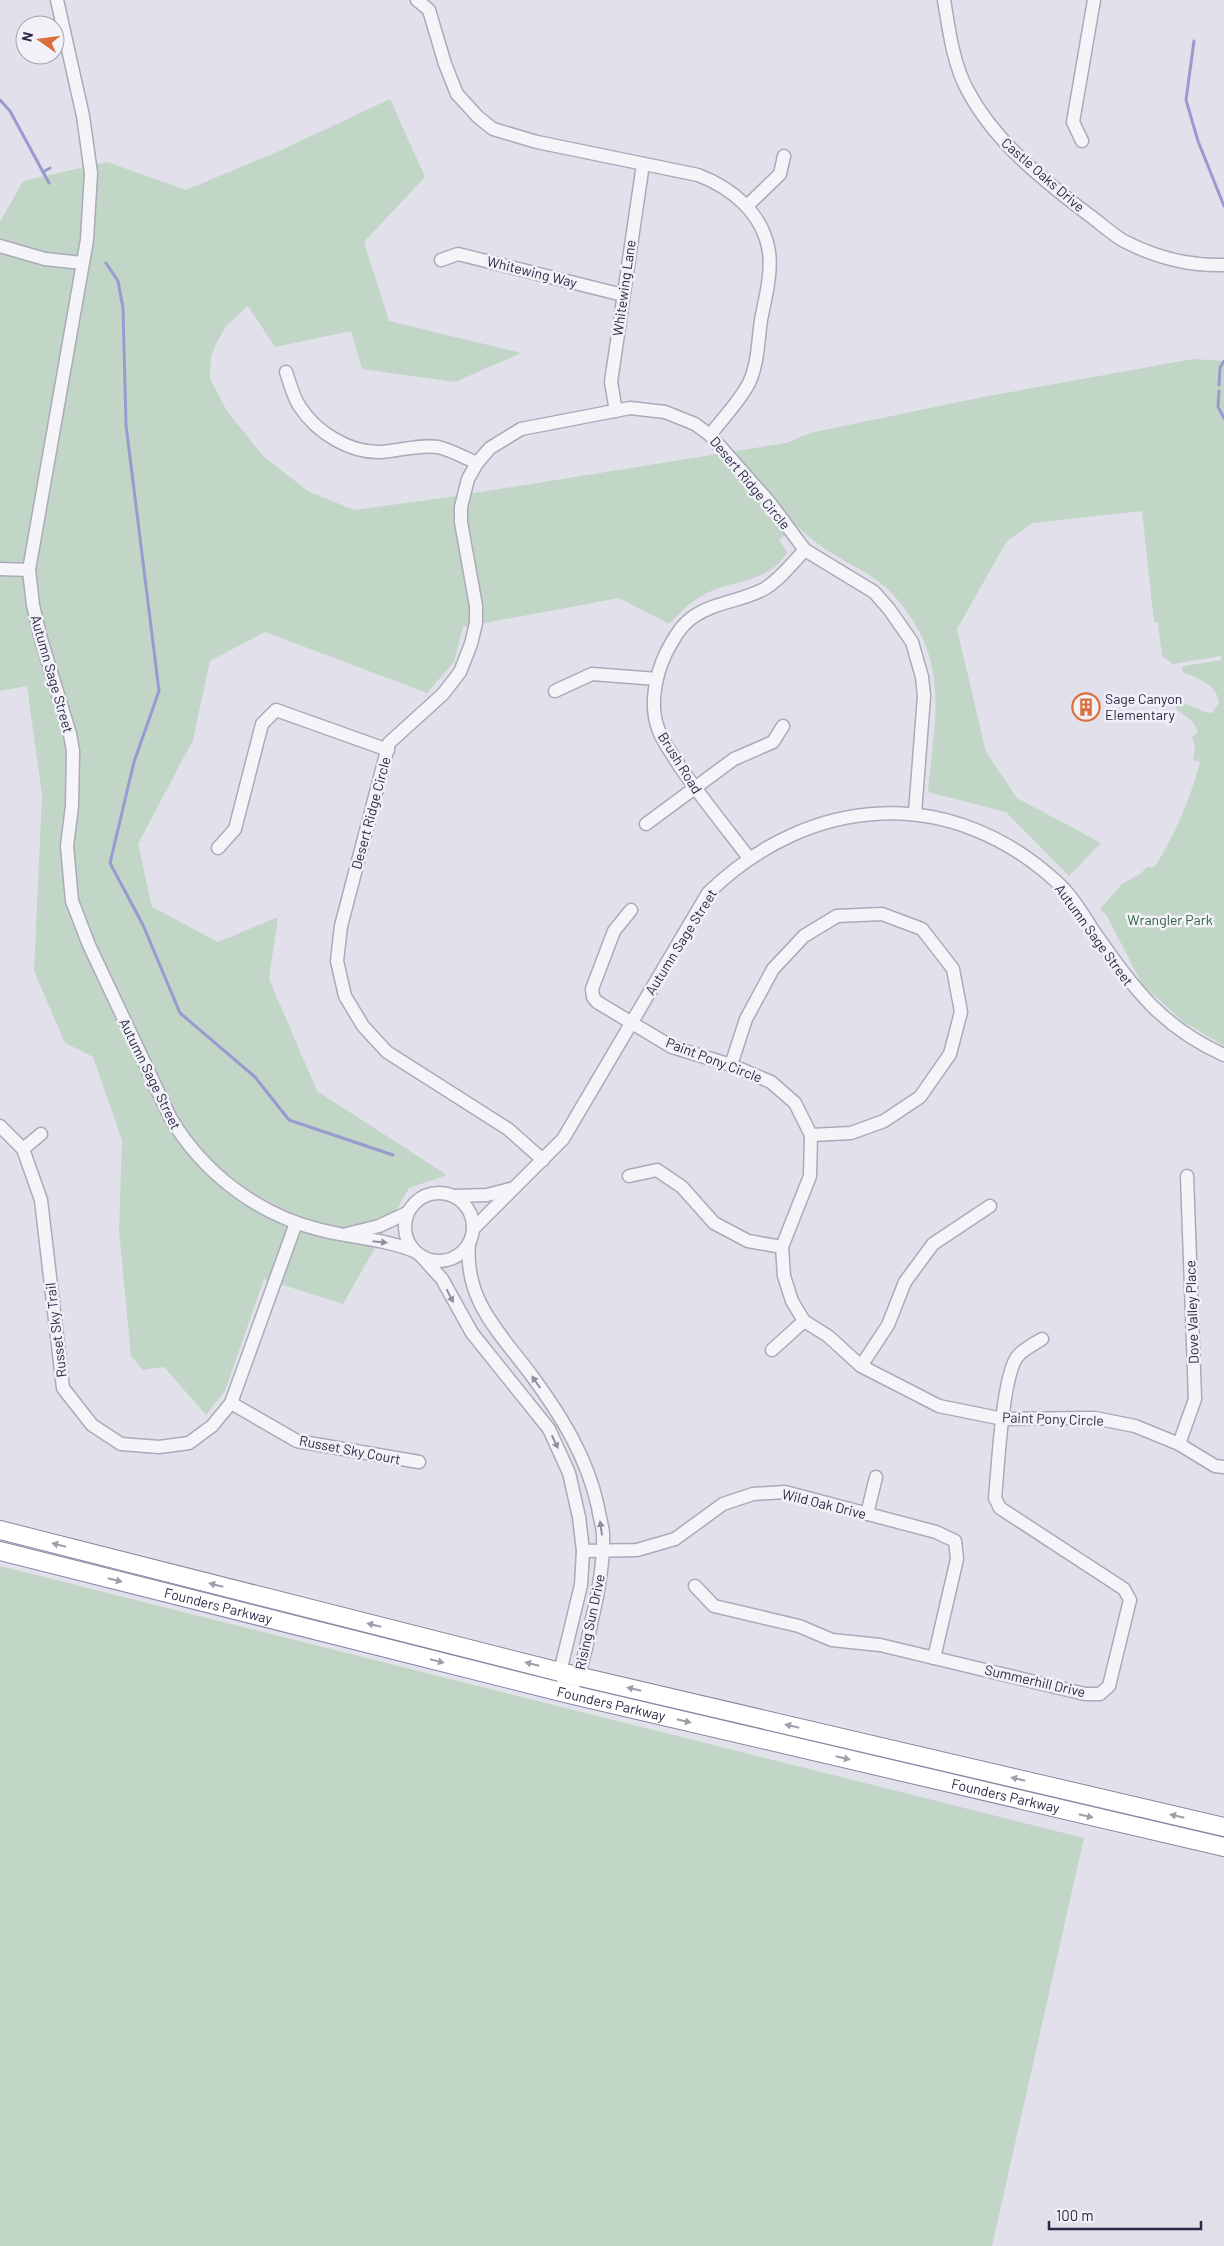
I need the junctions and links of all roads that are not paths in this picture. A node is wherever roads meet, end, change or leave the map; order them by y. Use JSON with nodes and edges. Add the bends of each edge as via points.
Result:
{"nodes":[{"id":1,"x":57,"y":0,"type":"edge"},
{"id":2,"x":417,"y":0,"type":"edge"},
{"id":3,"x":944,"y":0,"type":"edge"},
{"id":4,"x":1094,"y":0,"type":"edge"},
{"id":5,"x":1082,"y":141,"type":"dead end"},
{"id":6,"x":784,"y":156,"type":"dead end"},
{"id":7,"x":642,"y":164,"type":"junction"},
{"id":8,"x":747,"y":206,"type":"junction"},
{"id":9,"x":0,"y":246,"type":"edge"},
{"id":10,"x":441,"y":260,"type":"dead end"},
{"id":11,"x":82,"y":263,"type":"junction"},
{"id":12,"x":1224,"y":266,"type":"edge"},
{"id":13,"x":623,"y":295,"type":"junction"},
{"id":14,"x":286,"y":372,"type":"dead end"},
{"id":15,"x":616,"y":411,"type":"junction"},
{"id":16,"x":710,"y":435,"type":"junction"},
{"id":17,"x":477,"y":463,"type":"junction"},
{"id":18,"x":805,"y":550,"type":"junction"},
{"id":19,"x":0,"y":569,"type":"edge"},
{"id":20,"x":29,"y":570,"type":"junction"},
{"id":21,"x":657,"y":679,"type":"junction"},
{"id":22,"x":555,"y":691,"type":"dead end"},
{"id":23,"x":783,"y":726,"type":"dead end"},
{"id":24,"x":388,"y":750,"type":"junction"},
{"id":25,"x":694,"y":787,"type":"junction"},
{"id":26,"x":915,"y":814,"type":"junction"},
{"id":27,"x":646,"y":824,"type":"dead end"},
{"id":28,"x":218,"y":848,"type":"dead end"},
{"id":29,"x":749,"y":858,"type":"junction"},
{"id":30,"x":631,"y":910,"type":"dead end"},
{"id":31,"x":632,"y":1022,"type":"junction"},
{"id":32,"x":1224,"y":1056,"type":"edge"},
{"id":33,"x":731,"y":1066,"type":"junction"},
{"id":34,"x":0,"y":1126,"type":"edge"},
{"id":35,"x":41,"y":1134,"type":"dead end"},
{"id":36,"x":811,"y":1135,"type":"junction"},
{"id":37,"x":23,"y":1149,"type":"junction"},
{"id":38,"x":543,"y":1160,"type":"junction"},
{"id":39,"x":628,"y":1176,"type":"dead end"},
{"id":40,"x":1187,"y":1176,"type":"dead end"},
{"id":41,"x":513,"y":1188,"type":"junction"},
{"id":42,"x":455,"y":1196,"type":"junction"},
{"id":43,"x":990,"y":1206,"type":"dead end"},
{"id":44,"x":407,"y":1213,"type":"junction"},
{"id":45,"x":296,"y":1223,"type":"junction"},
{"id":46,"x":473,"y":1229,"type":"junction"},
{"id":47,"x":344,"y":1235,"type":"junction"},
{"id":48,"x":468,"y":1244,"type":"junction"},
{"id":49,"x":782,"y":1247,"type":"junction"},
{"id":50,"x":418,"y":1254,"type":"junction"},
{"id":51,"x":804,"y":1321,"type":"junction"},
{"id":52,"x":1042,"y":1339,"type":"dead end"},
{"id":53,"x":772,"y":1350,"type":"dead end"},
{"id":54,"x":861,"y":1366,"type":"junction"},
{"id":55,"x":231,"y":1403,"type":"junction"},
{"id":56,"x":1003,"y":1419,"type":"junction"},
{"id":57,"x":1179,"y":1444,"type":"junction"},
{"id":58,"x":419,"y":1462,"type":"dead end"},
{"id":59,"x":1224,"y":1467,"type":"edge"},
{"id":60,"x":876,"y":1477,"type":"dead end"},
{"id":61,"x":866,"y":1514,"type":"junction"},
{"id":62,"x":0,"y":1530,"type":"edge"},
{"id":63,"x":0,"y":1550,"type":"edge"},
{"id":64,"x":583,"y":1551,"type":"junction"},
{"id":65,"x":602,"y":1552,"type":"junction"},
{"id":66,"x":695,"y":1586,"type":"dead end"},
{"id":67,"x":934,"y":1658,"type":"junction"},
{"id":68,"x":560,"y":1672,"type":"junction"},
{"id":69,"x":579,"y":1676,"type":"junction"},
{"id":70,"x":569,"y":1694,"type":"junction"},
{"id":71,"x":1224,"y":1827,"type":"edge"},
{"id":72,"x":1224,"y":1847,"type":"edge"}],
"edges":[{"from":1,"to":11,"type":"street","name":"Autumn Sage Street","via":[[83,116],[91,173]]},
{"from":2,"to":7,"type":"street","via":[[429,10],[457,94],[493,128],[537,142]]},
{"from":3,"to":12,"type":"street","name":"Castle Oaks Drive","via":[[952,46],[966,89],[982,117],[1001,140],[1064,196],[1122,239],[1161,256],[1200,266]]},
{"from":4,"to":5,"type":"street","via":[[1073,122]]},
{"from":6,"to":8,"type":"street","via":[[780,174]]},
{"from":7,"to":8,"type":"street","via":[[698,175],[732,192]]},
{"from":7,"to":13,"type":"street","name":"Whitewing Lane"},
{"from":8,"to":16,"type":"street","via":[[757,220],[769,252],[754,370],[741,397]]},
{"from":9,"to":11,"type":"street","via":[[45,259]]},
{"from":10,"to":13,"type":"street","name":"Whitewing Way","via":[[458,254]]},
{"from":11,"to":20,"type":"street","name":"Autumn Sage Street"},
{"from":13,"to":15,"type":"street","name":"Whitewing Lane","via":[[611,382]]},
{"from":14,"to":17,"type":"street","via":[[300,408],[321,429],[349,446],[382,452],[439,447]]},
{"from":15,"to":16,"type":"street","name":"Desert Ridge Circle","via":[[630,408],[665,412],[695,424]]},
{"from":15,"to":17,"type":"street","name":"Desert Ridge Circle","via":[[521,429],[490,448]]},
{"from":16,"to":18,"type":"street","name":"Desert Ridge Circle","via":[[770,503]]},
{"from":17,"to":24,"type":"street","name":"Desert Ridge Circle","via":[[468,479],[461,507],[476,606],[471,644],[460,672],[443,694],[390,743]]},
{"from":18,"to":21,"type":"street","name":"Brush Road","via":[[764,589],[693,617],[671,643]]},
{"from":18,"to":26,"type":"street","name":"Desert Ridge Circle","via":[[874,592],[902,624],[912,642],[924,696]]},
{"from":19,"to":20,"type":"street"},
{"from":20,"to":45,"type":"street","name":"Autumn Sage Street","via":[[41,639],[73,751],[67,866],[77,918],[181,1136],[222,1180],[250,1200]]},
{"from":21,"to":22,"type":"street","via":[[592,674]]},
{"from":21,"to":25,"type":"street","name":"Brush Road","via":[[655,713],[658,730]]},
{"from":23,"to":25,"type":"street","via":[[773,742],[734,759]]},
{"from":24,"to":28,"type":"street","via":[[276,710],[262,724],[235,829]]},
{"from":24,"to":38,"type":"street","name":"Desert Ridge Circle","via":[[341,926],[336,961],[345,996],[362,1026],[387,1052],[508,1129]]},
{"from":25,"to":27,"type":"street"},
{"from":25,"to":29,"type":"street","name":"Brush Road"},
{"from":26,"to":29,"type":"street","name":"Autumn Sage Street","via":[[826,820]]},
{"from":26,"to":32,"type":"street","name":"Autumn Sage Street","via":[[976,829],[1022,854],[1069,895],[1134,989],[1157,1013],[1181,1032]]},
{"from":29,"to":31,"type":"street","name":"Autumn Sage Street","via":[[708,892]]},
{"from":30,"to":31,"type":"street","name":"Paint Pony Circle","via":[[614,931],[592,989],[597,1002]]},
{"from":31,"to":33,"type":"street","name":"Paint Pony Circle","via":[[672,1047]]},
{"from":31,"to":38,"type":"street","name":"Autumn Sage Street","via":[[567,1132]]},
{"from":33,"to":36,"type":"street","name":"Paint Pony Circle","via":[[771,1082],[795,1103]]},
{"from":33,"to":36,"type":"street","via":[[746,1019],[773,969],[804,936],[837,916],[882,914],[922,928],[953,968],[961,1012],[950,1054],[920,1096],[884,1121],[851,1133]]},
{"from":34,"to":37,"type":"street","name":"Russet Sky Trail"},
{"from":35,"to":37,"type":"street"},
{"from":36,"to":49,"type":"street","name":"Paint Pony Circle","via":[[810,1176]]},
{"from":37,"to":55,"type":"street","name":"Russet Sky Trail","via":[[41,1200],[63,1388],[92,1425],[121,1444],[159,1447],[189,1443],[212,1426]]},
{"from":38,"to":41,"type":"street","name":"Autumn Sage Street"},
{"from":39,"to":49,"type":"street","via":[[657,1170],[682,1187],[714,1223],[748,1241]]},
{"from":40,"to":57,"type":"street","name":"Dove Valley Place","via":[[1195,1399]]},
{"from":41,"to":42,"type":"street","name":"Autumn Sage Street","via":[[488,1195]]},
{"from":41,"to":46,"type":"street","name":"Autumn Sage Street"},
{"from":42,"to":44,"type":"street","via":[[428,1194],[413,1203]]},
{"from":42,"to":46,"type":"street","via":[[469,1210]]},
{"from":43,"to":54,"type":"street","via":[[933,1244],[905,1282],[888,1325]]},
{"from":44,"to":47,"type":"street","name":"Autumn Sage Street","via":[[379,1226]]},
{"from":44,"to":50,"type":"street","via":[[405,1233]]},
{"from":45,"to":47,"type":"street","name":"Autumn Sage Street"},
{"from":45,"to":55,"type":"street","name":"Russet Sky Trail"},
{"from":46,"to":48,"type":"street"},
{"from":47,"to":50,"type":"street","name":"Autumn Sage Street","one_way":true,"via":[[394,1244]]},
{"from":48,"to":50,"type":"street","via":[[448,1260],[430,1260]]},
{"from":65,"to":48,"type":"street","name":"Rising Sun Drive","one_way":true,"via":[[603,1531],[592,1481],[568,1428],[532,1375],[491,1324],[476,1296],[468,1271]]},
{"from":49,"to":51,"type":"street","name":"Paint Pony Circle","via":[[784,1276],[792,1301]]},
{"from":50,"to":64,"type":"street","name":"Rising Sun Drive","one_way":true,"via":[[442,1279],[472,1333],[549,1430],[569,1473]]},
{"from":51,"to":53,"type":"street"},
{"from":51,"to":54,"type":"street","name":"Paint Pony Circle","via":[[828,1336]]},
{"from":52,"to":56,"type":"street","via":[[1017,1357],[1007,1389]]},
{"from":54,"to":56,"type":"street","name":"Paint Pony Circle","via":[[939,1406]]},
{"from":55,"to":58,"type":"street","name":"Russet Sky Court","via":[[297,1441]]},
{"from":56,"to":57,"type":"street","name":"Paint Pony Circle","via":[[1095,1418],[1135,1426]]},
{"from":56,"to":67,"type":"street","name":"Summerhill Drive","via":[[995,1498],[1000,1508],[1106,1576],[1124,1589],[1130,1600],[1109,1686],[1100,1694],[1084,1694]]},
{"from":57,"to":59,"type":"street","name":"Paint Pony Circle","via":[[1215,1466]]},
{"from":60,"to":61,"type":"street"},
{"from":61,"to":65,"type":"street","name":"Wild Oak Drive","via":[[785,1492],[753,1494],[723,1504],[675,1539],[636,1550]]},
{"from":61,"to":67,"type":"street","name":"Wild Oak Drive","via":[[936,1532],[956,1541],[957,1559]]},
{"from":68,"to":62,"type":"highway","name":"Founders Parkway","one_way":true},
{"from":63,"to":70,"type":"highway","name":"Founders Parkway","one_way":true},
{"from":64,"to":65,"type":"street","name":"Wild Oak Drive"},
{"from":64,"to":68,"type":"street","name":"Rising Sun Drive","via":[[581,1584]]},
{"from":65,"to":69,"type":"street","name":"Rising Sun Drive","via":[[602,1576]]},
{"from":66,"to":67,"type":"street","name":"Summerhill Drive","via":[[714,1606],[799,1626],[832,1640],[880,1645]]},
{"from":68,"to":69,"type":"highway","name":"Founders Parkway"},
{"from":68,"to":70,"type":"street","name":"Rising Sun Drive"},
{"from":69,"to":70,"type":"street","name":"Rising Sun Drive"},
{"from":71,"to":69,"type":"highway","name":"Founders Parkway","one_way":true},
{"from":70,"to":72,"type":"highway","name":"Founders Parkway","one_way":true}]}
